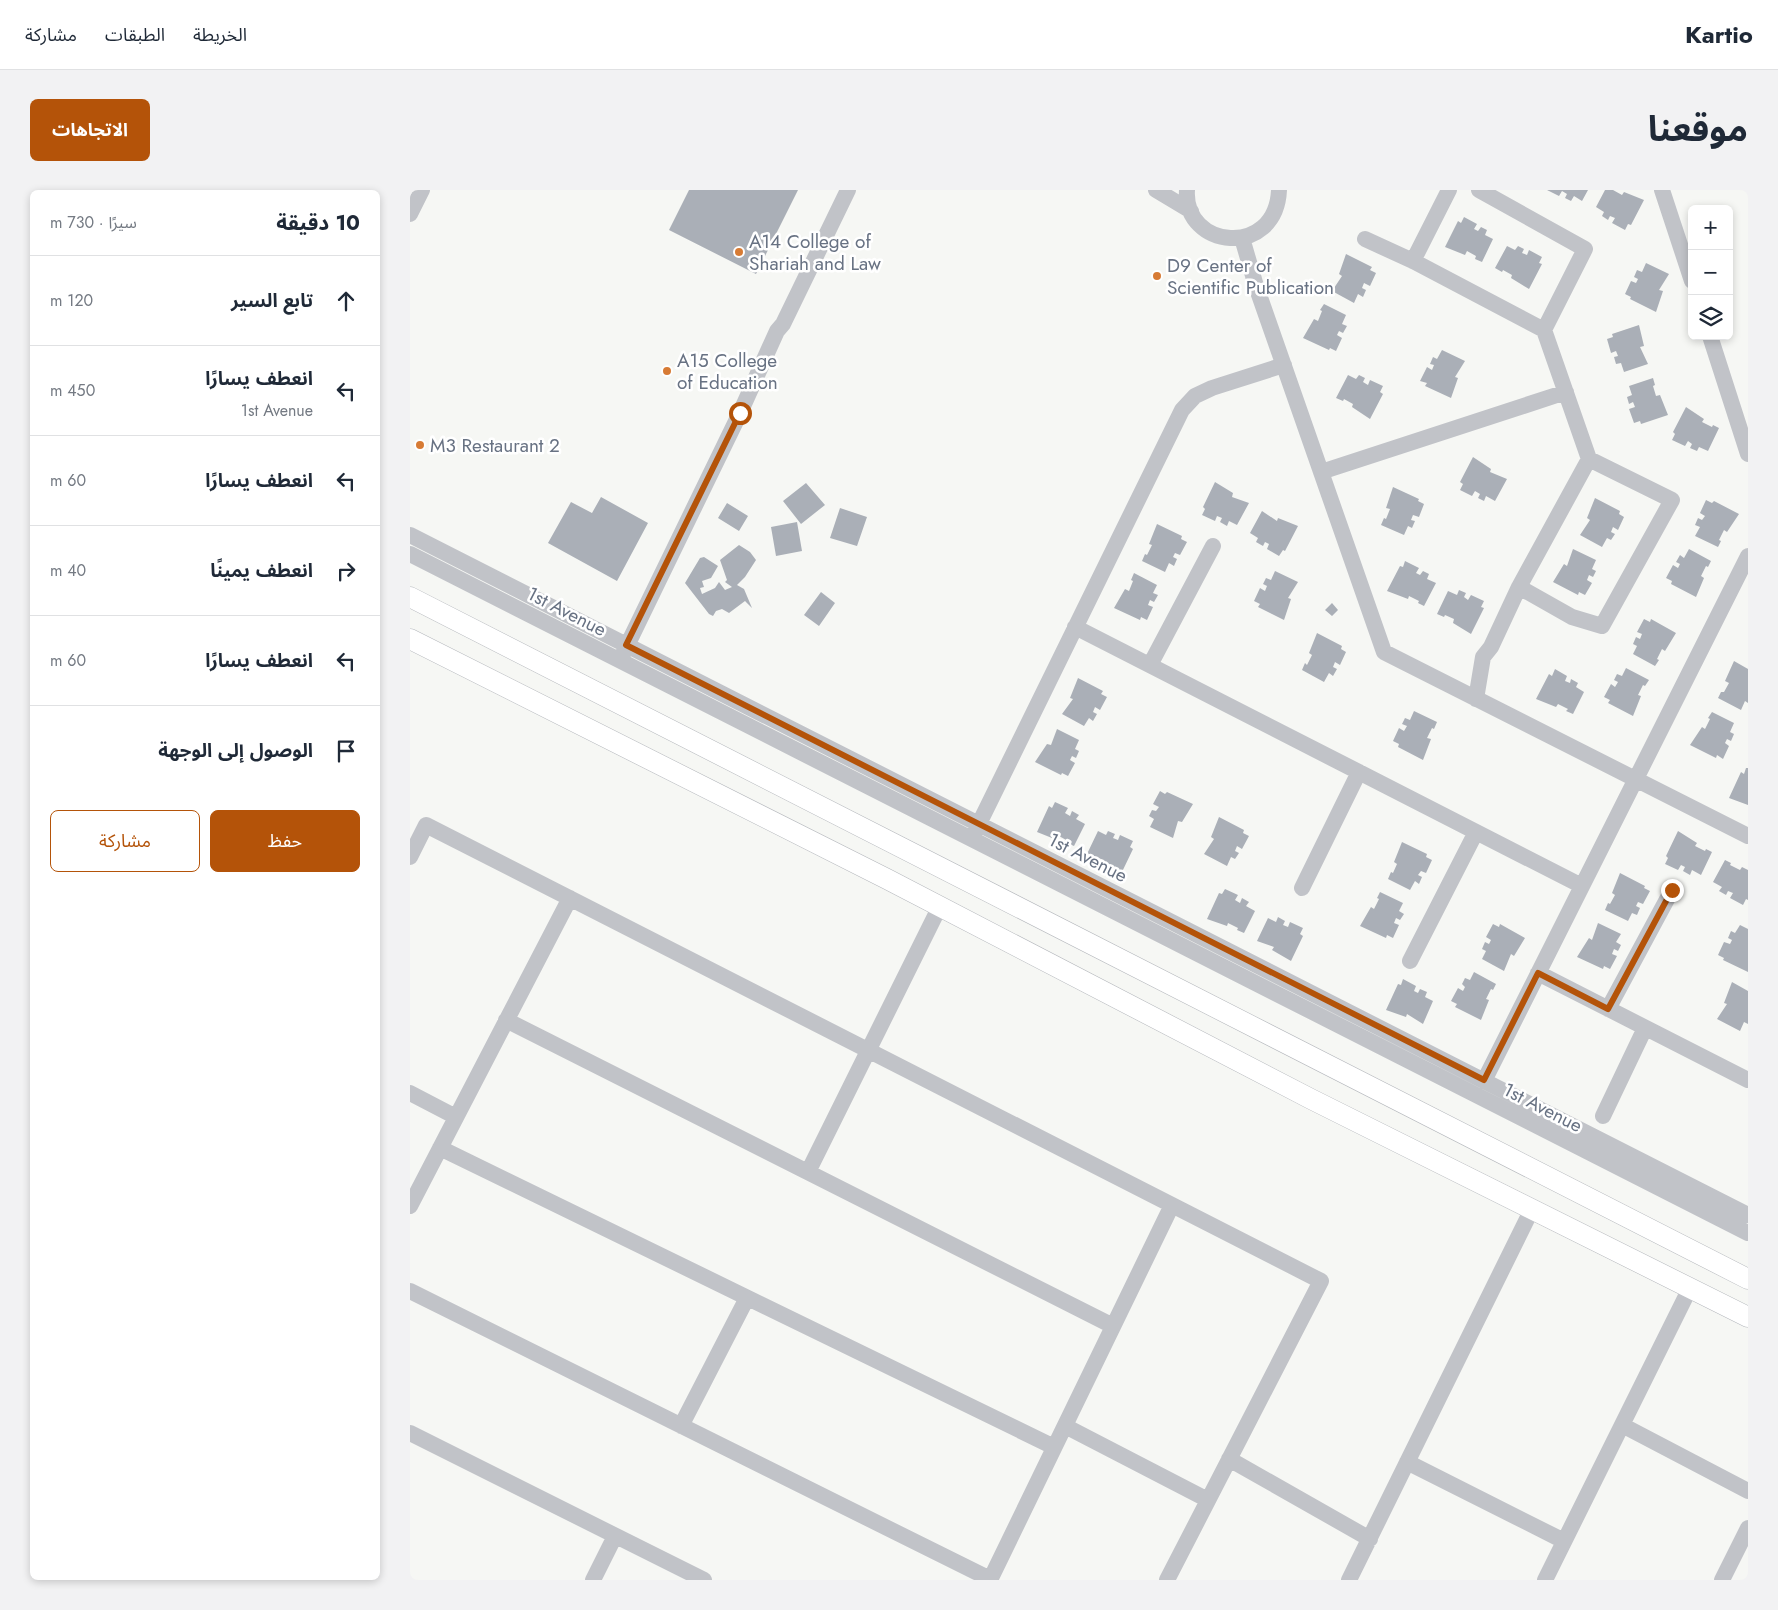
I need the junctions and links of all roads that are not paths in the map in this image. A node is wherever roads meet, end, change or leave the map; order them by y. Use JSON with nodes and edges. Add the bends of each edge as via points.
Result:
{"nodes":[{"id":1,"x":422,"y":190,"type":"edge"},
{"id":2,"x":848,"y":190,"type":"edge"},
{"id":3,"x":1156,"y":190,"type":"edge"},
{"id":4,"x":1187,"y":190,"type":"edge"},
{"id":5,"x":1279,"y":190,"type":"edge"},
{"id":6,"x":1449,"y":190,"type":"edge"},
{"id":7,"x":1479,"y":190,"type":"edge"},
{"id":8,"x":1662,"y":190,"type":"edge"},
{"id":9,"x":1191,"y":211,"type":"junction"},
{"id":10,"x":410,"y":214,"type":"edge"},
{"id":11,"x":1242,"y":238,"type":"junction"},
{"id":12,"x":1366,"y":239,"type":"dead end"},
{"id":13,"x":1413,"y":261,"type":"junction"},
{"id":14,"x":1688,"y":269,"type":"edge"},
{"id":15,"x":1544,"y":330,"type":"junction"},
{"id":16,"x":1711,"y":340,"type":"edge"},
{"id":17,"x":1284,"y":365,"type":"junction"},
{"id":18,"x":1566,"y":392,"type":"junction"},
{"id":19,"x":1748,"y":454,"type":"edge"},
{"id":20,"x":1589,"y":459,"type":"junction"},
{"id":21,"x":1321,"y":472,"type":"junction"},
{"id":22,"x":410,"y":535,"type":"edge"},
{"id":23,"x":1213,"y":546,"type":"dead end"},
{"id":24,"x":410,"y":554,"type":"edge"},
{"id":25,"x":1748,"y":556,"type":"edge"},
{"id":26,"x":1519,"y":587,"type":"junction"},
{"id":27,"x":410,"y":598,"type":"edge"},
{"id":28,"x":1075,"y":627,"type":"junction"},
{"id":29,"x":410,"y":639,"type":"edge"},
{"id":30,"x":626,"y":645,"type":"junction"},
{"id":31,"x":620,"y":660,"type":"junction"},
{"id":32,"x":1150,"y":665,"type":"junction"},
{"id":33,"x":1476,"y":699,"type":"junction"},
{"id":34,"x":1359,"y":772,"type":"junction"},
{"id":35,"x":1636,"y":780,"type":"junction"},
{"id":36,"x":979,"y":824,"type":"junction"},
{"id":37,"x":1476,"y":832,"type":"junction"},
{"id":38,"x":1748,"y":836,"type":"edge"},
{"id":39,"x":971,"y":839,"type":"junction"},
{"id":40,"x":410,"y":857,"type":"edge"},
{"id":41,"x":1582,"y":886,"type":"junction"},
{"id":42,"x":1302,"y":888,"type":"dead end"},
{"id":43,"x":1672,"y":890,"type":"dead end"},
{"id":44,"x":570,"y":898,"type":"junction"},
{"id":45,"x":940,"y":906,"type":"junction"},
{"id":46,"x":1410,"y":961,"type":"dead end"},
{"id":47,"x":1538,"y":973,"type":"junction"},
{"id":48,"x":1608,"y":1009,"type":"junction"},
{"id":49,"x":506,"y":1020,"type":"junction"},
{"id":50,"x":1645,"y":1028,"type":"junction"},
{"id":51,"x":868,"y":1050,"type":"junction"},
{"id":52,"x":1484,"y":1080,"type":"junction"},
{"id":53,"x":1748,"y":1080,"type":"edge"},
{"id":54,"x":410,"y":1093,"type":"edge"},
{"id":55,"x":456,"y":1116,"type":"junction"},
{"id":56,"x":1603,"y":1116,"type":"dead end"},
{"id":57,"x":440,"y":1148,"type":"junction"},
{"id":58,"x":808,"y":1172,"type":"junction"},
{"id":59,"x":1172,"y":1205,"type":"junction"},
{"id":60,"x":410,"y":1206,"type":"edge"},
{"id":61,"x":1532,"y":1209,"type":"junction"},
{"id":62,"x":1748,"y":1214,"type":"edge"},
{"id":63,"x":1748,"y":1234,"type":"edge"},
{"id":64,"x":1748,"y":1279,"type":"edge"},
{"id":65,"x":1690,"y":1288,"type":"junction"},
{"id":66,"x":410,"y":1291,"type":"edge"},
{"id":67,"x":747,"y":1298,"type":"junction"},
{"id":68,"x":1748,"y":1317,"type":"edge"},
{"id":69,"x":1113,"y":1326,"type":"junction"},
{"id":70,"x":1622,"y":1425,"type":"junction"},
{"id":71,"x":681,"y":1426,"type":"junction"},
{"id":72,"x":1064,"y":1426,"type":"junction"},
{"id":73,"x":410,"y":1433,"type":"edge"},
{"id":74,"x":1054,"y":1447,"type":"junction"},
{"id":75,"x":1229,"y":1459,"type":"junction"},
{"id":76,"x":1407,"y":1462,"type":"junction"},
{"id":77,"x":1748,"y":1491,"type":"edge"},
{"id":78,"x":1208,"y":1500,"type":"junction"},
{"id":79,"x":1748,"y":1528,"type":"edge"},
{"id":80,"x":615,"y":1536,"type":"junction"},
{"id":81,"x":1370,"y":1539,"type":"junction"},
{"id":82,"x":1564,"y":1541,"type":"junction"},
{"id":83,"x":1351,"y":1579,"type":"edge"},
{"id":84,"x":593,"y":1580,"type":"edge"},
{"id":85,"x":704,"y":1580,"type":"edge"},
{"id":86,"x":990,"y":1580,"type":"edge"},
{"id":87,"x":1167,"y":1580,"type":"edge"},
{"id":88,"x":1545,"y":1580,"type":"edge"},
{"id":89,"x":1722,"y":1580,"type":"edge"}],
"edges":[{"from":1,"to":10,"type":"street"},
{"from":2,"to":30,"type":"street"},
{"from":3,"to":9,"type":"street"},
{"from":4,"to":9,"type":"street"},
{"from":5,"to":11,"type":"street","via":[[1279,200],[1271,220],[1256,233]]},
{"from":6,"to":13,"type":"street"},
{"from":7,"to":15,"type":"street","via":[[1585,248]]},
{"from":8,"to":14,"type":"street"},
{"from":9,"to":11,"type":"street","via":[[1198,223],[1215,235]]},
{"from":11,"to":17,"type":"street"},
{"from":12,"to":13,"type":"street"},
{"from":13,"to":15,"type":"street"},
{"from":15,"to":18,"type":"street"},
{"from":16,"to":19,"type":"street"},
{"from":17,"to":21,"type":"street"},
{"from":17,"to":28,"type":"street","via":[[1212,388],[1195,396],[1182,410]]},
{"from":18,"to":20,"type":"street"},
{"from":18,"to":21,"type":"street"},
{"from":20,"to":26,"type":"street"},
{"from":20,"to":26,"type":"street","via":[[1672,500],[1602,626],[1572,617]]},
{"from":21,"to":33,"type":"street","via":[[1384,652]]},
{"from":22,"to":30,"type":"street","name":"1st Avenue"},
{"from":23,"to":32,"type":"street"},
{"from":24,"to":31,"type":"street","name":"1st Avenue"},
{"from":25,"to":35,"type":"street"},
{"from":26,"to":33,"type":"street","via":[[1483,657]]},
{"from":27,"to":64,"type":"main road"},
{"from":28,"to":32,"type":"street"},
{"from":28,"to":36,"type":"street"},
{"from":29,"to":45,"type":"main road"},
{"from":30,"to":31,"type":"street"},
{"from":30,"to":36,"type":"street","name":"1st Avenue"},
{"from":31,"to":39,"type":"street","name":"1st Avenue"},
{"from":32,"to":34,"type":"street"},
{"from":33,"to":35,"type":"street"},
{"from":34,"to":37,"type":"street"},
{"from":34,"to":42,"type":"street"},
{"from":35,"to":38,"type":"street"},
{"from":35,"to":41,"type":"street"},
{"from":36,"to":39,"type":"street"},
{"from":36,"to":52,"type":"street","name":"1st Avenue"},
{"from":37,"to":41,"type":"street"},
{"from":37,"to":46,"type":"street"},
{"from":39,"to":63,"type":"street","name":"1st Avenue"},
{"from":40,"to":44,"type":"street","via":[[426,825]]},
{"from":41,"to":47,"type":"street"},
{"from":43,"to":48,"type":"street"},
{"from":44,"to":49,"type":"street"},
{"from":44,"to":51,"type":"street"},
{"from":45,"to":51,"type":"street"},
{"from":45,"to":61,"type":"main road","via":[[1311,1099]]},
{"from":47,"to":48,"type":"street"},
{"from":47,"to":52,"type":"street"},
{"from":48,"to":50,"type":"street"},
{"from":49,"to":55,"type":"street"},
{"from":49,"to":58,"type":"street"},
{"from":50,"to":53,"type":"street"},
{"from":50,"to":56,"type":"street"},
{"from":51,"to":58,"type":"street"},
{"from":51,"to":59,"type":"street"},
{"from":52,"to":62,"type":"street","name":"1st Avenue"},
{"from":54,"to":55,"type":"street"},
{"from":55,"to":57,"type":"street"},
{"from":57,"to":60,"type":"street"},
{"from":57,"to":67,"type":"street"},
{"from":58,"to":69,"type":"street"},
{"from":59,"to":69,"type":"street"},
{"from":59,"to":75,"type":"street","via":[[1321,1281]]},
{"from":61,"to":65,"type":"main road"},
{"from":61,"to":76,"type":"street"},
{"from":65,"to":68,"type":"main road"},
{"from":65,"to":70,"type":"street"},
{"from":66,"to":71,"type":"street"},
{"from":67,"to":71,"type":"street"},
{"from":67,"to":74,"type":"street"},
{"from":69,"to":72,"type":"street"},
{"from":70,"to":77,"type":"street"},
{"from":70,"to":82,"type":"street"},
{"from":71,"to":86,"type":"street"},
{"from":72,"to":74,"type":"street"},
{"from":72,"to":78,"type":"street"},
{"from":73,"to":80,"type":"street"},
{"from":74,"to":86,"type":"street"},
{"from":75,"to":78,"type":"street"},
{"from":75,"to":81,"type":"street"},
{"from":76,"to":81,"type":"street"},
{"from":76,"to":82,"type":"street"},
{"from":78,"to":87,"type":"street"},
{"from":79,"to":89,"type":"street"},
{"from":80,"to":84,"type":"street"},
{"from":80,"to":85,"type":"street"},
{"from":81,"to":83,"type":"street"},
{"from":82,"to":88,"type":"street"}]}
